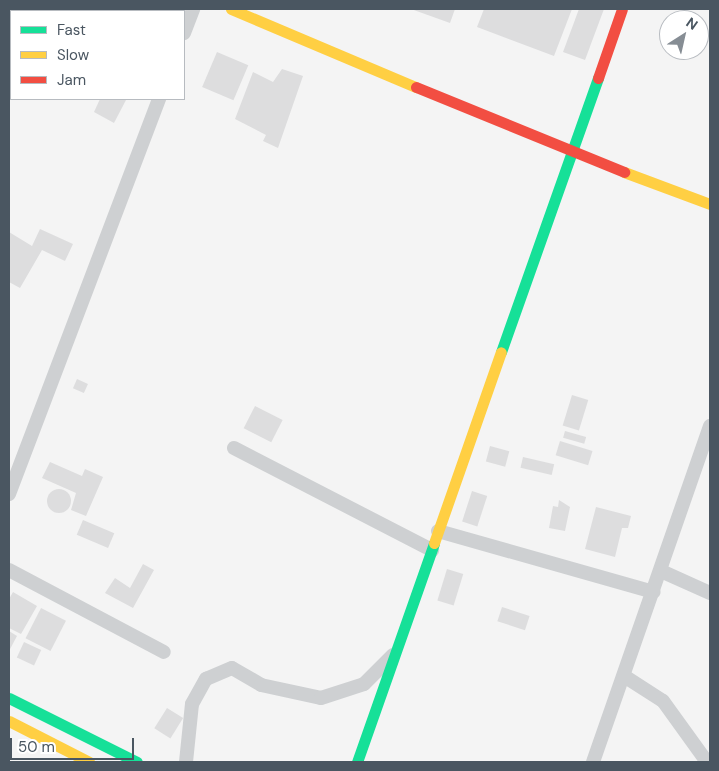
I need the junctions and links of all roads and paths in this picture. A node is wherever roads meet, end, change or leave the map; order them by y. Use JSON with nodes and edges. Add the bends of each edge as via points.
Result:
{"nodes":[{"id":1,"x":193,"y":9,"type":"edge"},
{"id":2,"x":231,"y":9,"type":"edge"},
{"id":3,"x":622,"y":9,"type":"edge"},
{"id":4,"x":185,"y":30,"type":"edge"},
{"id":5,"x":159,"y":100,"type":"edge"},
{"id":6,"x":571,"y":152,"type":"junction"},
{"id":7,"x":710,"y":204,"type":"edge"},
{"id":8,"x":710,"y":426,"type":"edge"},
{"id":9,"x":234,"y":448,"type":"dead end"},
{"id":10,"x":9,"y":494,"type":"edge"},
{"id":11,"x":438,"y":531,"type":"junction"},
{"id":12,"x":432,"y":550,"type":"junction"},
{"id":13,"x":9,"y":570,"type":"edge"},
{"id":14,"x":661,"y":570,"type":"junction"},
{"id":15,"x":654,"y":592,"type":"junction"},
{"id":16,"x":710,"y":593,"type":"edge"},
{"id":17,"x":164,"y":652,"type":"dead end"},
{"id":18,"x":396,"y":653,"type":"junction"},
{"id":19,"x":624,"y":676,"type":"junction"},
{"id":20,"x":9,"y":698,"type":"edge"},
{"id":21,"x":9,"y":721,"type":"edge"},
{"id":22,"x":89,"y":762,"type":"edge"},
{"id":23,"x":137,"y":762,"type":"edge"},
{"id":24,"x":186,"y":762,"type":"edge"},
{"id":25,"x":357,"y":762,"type":"edge"},
{"id":26,"x":593,"y":762,"type":"edge"},
{"id":27,"x":707,"y":762,"type":"edge"}],
"edges":[{"from":1,"to":4,"type":"street"},
{"from":2,"to":6,"type":"street"},
{"from":3,"to":6,"type":"street"},
{"from":5,"to":10,"type":"street"},
{"from":6,"to":7,"type":"street"},
{"from":6,"to":11,"type":"street"},
{"from":8,"to":14,"type":"street"},
{"from":9,"to":12,"type":"street"},
{"from":11,"to":12,"type":"street"},
{"from":11,"to":15,"type":"street"},
{"from":12,"to":18,"type":"street"},
{"from":13,"to":17,"type":"street"},
{"from":14,"to":15,"type":"street"},
{"from":14,"to":16,"type":"street"},
{"from":15,"to":19,"type":"street"},
{"from":18,"to":24,"type":"street","via":[[364,684],[321,698],[261,685],[232,668],[206,679],[192,704]]},
{"from":18,"to":25,"type":"street"},
{"from":19,"to":26,"type":"street"},
{"from":19,"to":27,"type":"street","via":[[663,701]]},
{"from":20,"to":23,"type":"street"},
{"from":21,"to":22,"type":"street"}]}
